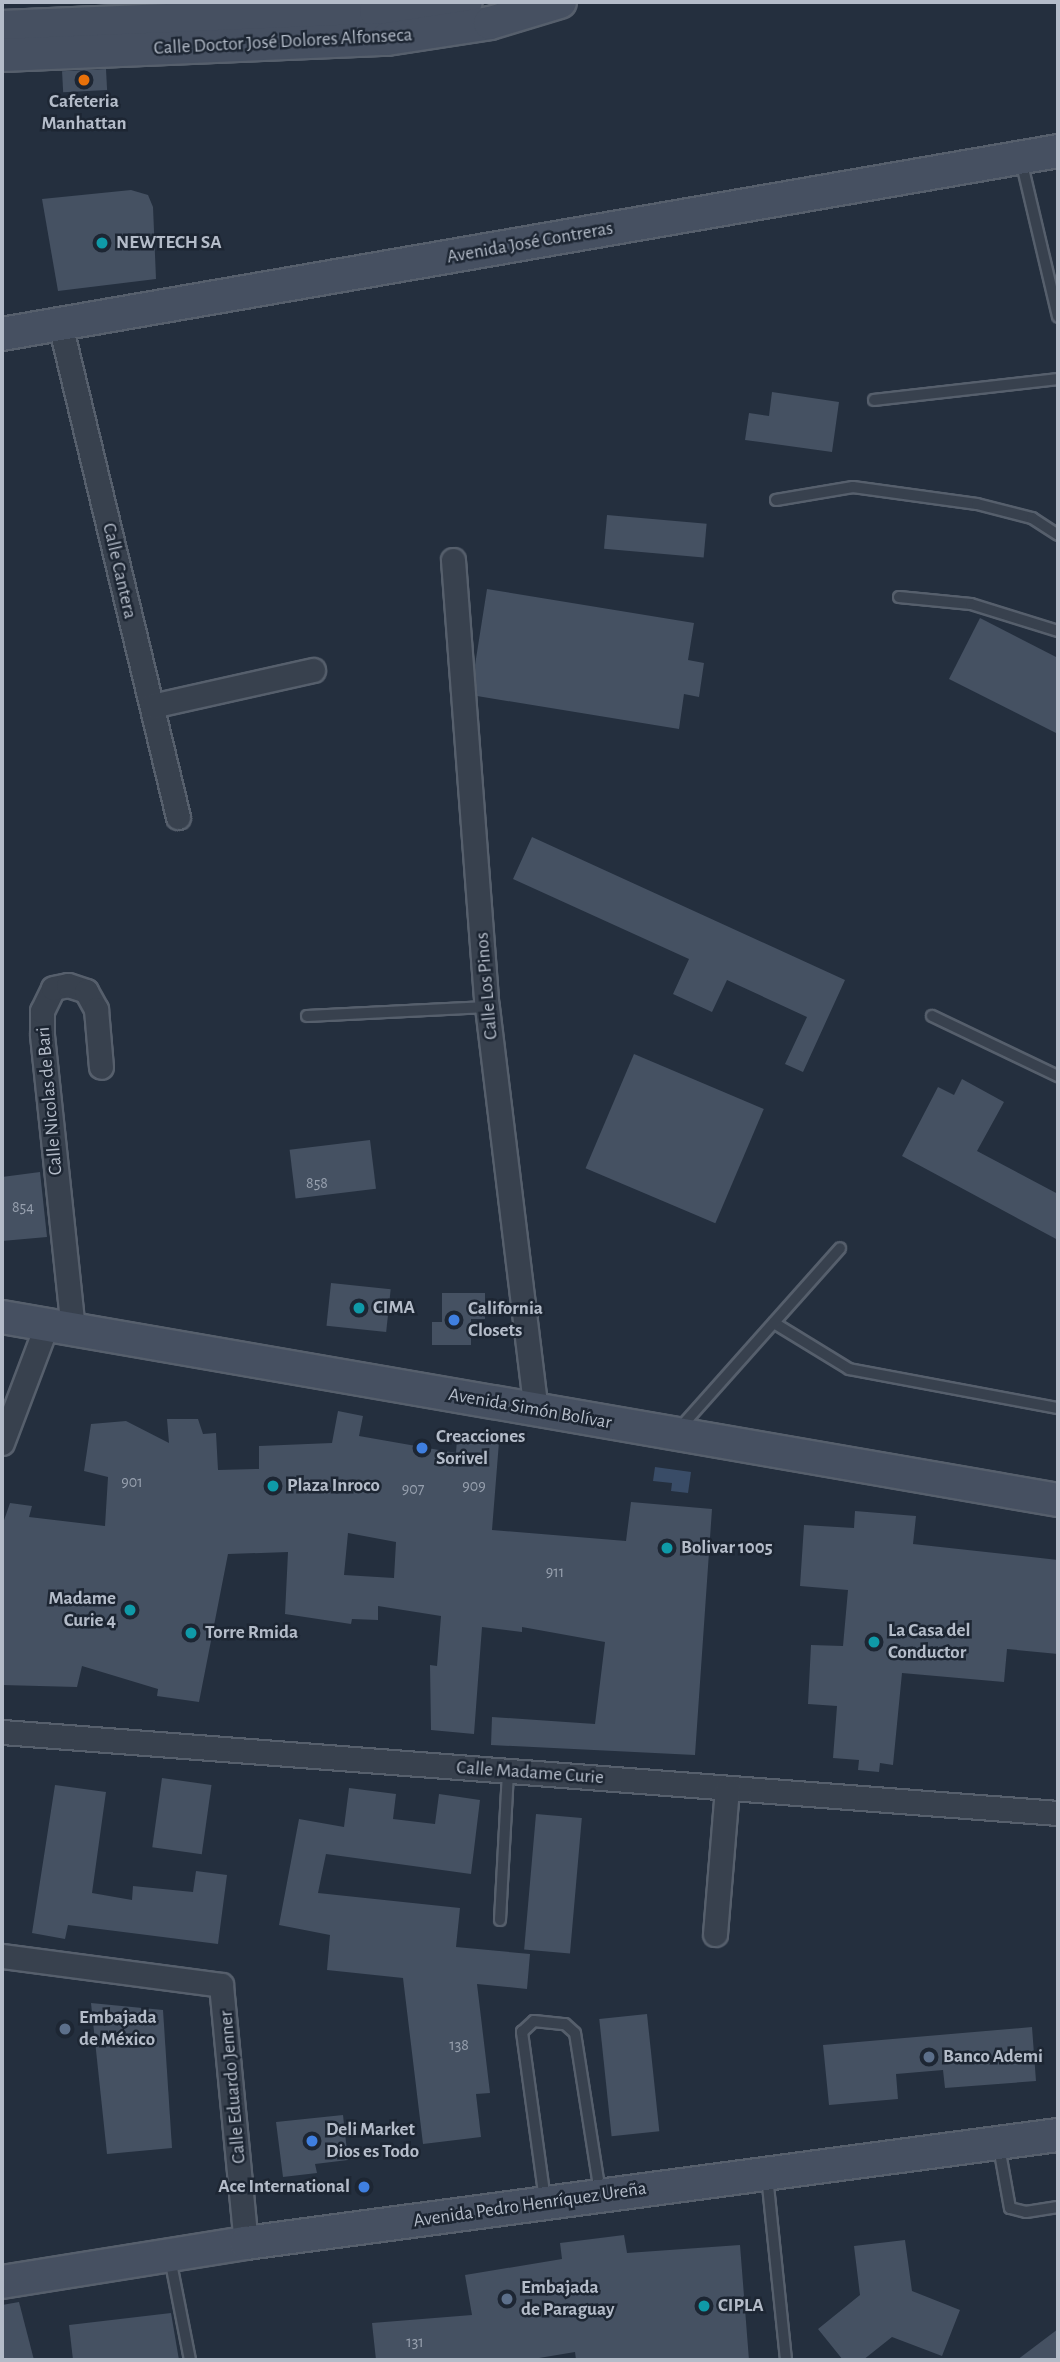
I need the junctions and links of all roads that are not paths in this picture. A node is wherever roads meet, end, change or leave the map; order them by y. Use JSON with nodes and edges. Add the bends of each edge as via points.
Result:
{"nodes":[{"id":1,"x":466,"y":2,"type":"edge"},
{"id":2,"x":560,"y":2,"type":"edge"},
{"id":3,"x":2,"y":27,"type":"edge"},
{"id":4,"x":2,"y":55,"type":"edge"},
{"id":5,"x":1058,"y":151,"type":"edge"},
{"id":6,"x":1020,"y":157,"type":"junction"},
{"id":7,"x":1058,"y":317,"type":"edge"},
{"id":8,"x":60,"y":324,"type":"junction"},
{"id":9,"x":2,"y":334,"type":"edge"},
{"id":10,"x":1058,"y":379,"type":"edge"},
{"id":11,"x":874,"y":400,"type":"dead end"},
{"id":12,"x":776,"y":500,"type":"dead end"},
{"id":13,"x":1058,"y":536,"type":"edge"},
{"id":14,"x":453,"y":560,"type":"dead end"},
{"id":15,"x":899,"y":597,"type":"dead end"},
{"id":16,"x":1058,"y":631,"type":"edge"},
{"id":17,"x":313,"y":670,"type":"dead end"},
{"id":18,"x":152,"y":706,"type":"junction"},
{"id":19,"x":178,"y":817,"type":"dead end"},
{"id":20,"x":487,"y":1007,"type":"junction"},
{"id":21,"x":307,"y":1016,"type":"dead end"},
{"id":22,"x":932,"y":1016,"type":"dead end"},
{"id":23,"x":101,"y":1067,"type":"dead end"},
{"id":24,"x":1058,"y":1076,"type":"edge"},
{"id":25,"x":840,"y":1248,"type":"dead end"},
{"id":26,"x":2,"y":1317,"type":"edge"},
{"id":27,"x":774,"y":1323,"type":"junction"},
{"id":28,"x":60,"y":1327,"type":"junction"},
{"id":29,"x":1058,"y":1408,"type":"edge"},
{"id":30,"x":536,"y":1410,"type":"junction"},
{"id":31,"x":675,"y":1434,"type":"junction"},
{"id":32,"x":2,"y":1443,"type":"edge"},
{"id":33,"x":1058,"y":1500,"type":"edge"},
{"id":34,"x":2,"y":1732,"type":"edge"},
{"id":35,"x":508,"y":1771,"type":"junction"},
{"id":36,"x":727,"y":1788,"type":"junction"},
{"id":37,"x":1058,"y":1813,"type":"edge"},
{"id":38,"x":500,"y":1920,"type":"dead end"},
{"id":39,"x":715,"y":1934,"type":"dead end"},
{"id":40,"x":2,"y":1956,"type":"edge"},
{"id":41,"x":1058,"y":2135,"type":"edge"},
{"id":42,"x":998,"y":2143,"type":"junction"},
{"id":43,"x":766,"y":2174,"type":"junction"},
{"id":44,"x":600,"y":2196,"type":"junction"},
{"id":45,"x":545,"y":2203,"type":"junction"},
{"id":46,"x":1058,"y":2207,"type":"edge"},
{"id":47,"x":246,"y":2243,"type":"junction"},
{"id":48,"x":170,"y":2255,"type":"junction"},
{"id":49,"x":2,"y":2282,"type":"edge"},
{"id":50,"x":190,"y":2360,"type":"edge"},
{"id":51,"x":786,"y":2360,"type":"edge"}],
"edges":[{"from":1,"to":3,"type":"main road","name":"Calle Doctor José Dolores Alfonseca","via":[[402,10]]},
{"from":2,"to":4,"type":"main road","name":"Calle Doctor José Dolores Alfonseca","via":[[490,23],[387,40]]},
{"from":5,"to":6,"type":"main road","name":"Avenida José Contreras"},
{"from":6,"to":7,"type":"lane"},
{"from":6,"to":8,"type":"main road","name":"Avenida José Contreras"},
{"from":8,"to":9,"type":"main road","name":"Avenida José Contreras"},
{"from":8,"to":18,"type":"street","name":"Calle Cantera"},
{"from":10,"to":11,"type":"lane"},
{"from":12,"to":13,"type":"lane","via":[[867,489],[977,504],[1032,518]]},
{"from":14,"to":20,"type":"street","name":"Calle Los Pinos"},
{"from":15,"to":16,"type":"lane","via":[[971,604]]},
{"from":17,"to":18,"type":"street"},
{"from":18,"to":19,"type":"street","name":"Calle Cantera"},
{"from":20,"to":21,"type":"lane"},
{"from":20,"to":30,"type":"street","name":"Calle Los Pinos"},
{"from":22,"to":24,"type":"lane"},
{"from":23,"to":28,"type":"street","name":"Calle Nicolas de Bari","via":[[96,1009],[86,990],[68,985],[53,988],[42,1011],[42,1034]]},
{"from":25,"to":27,"type":"lane"},
{"from":26,"to":28,"type":"main road","name":"Avenida Simón Bolívar"},
{"from":27,"to":29,"type":"lane","via":[[849,1369]]},
{"from":27,"to":31,"type":"lane"},
{"from":28,"to":30,"type":"main road","name":"Avenida Simón Bolívar"},
{"from":28,"to":32,"type":"street","name":"Calle Nicolas de Bari"},
{"from":30,"to":31,"type":"main road","name":"Avenida Simón Bolívar"},
{"from":31,"to":33,"type":"main road","name":"Avenida Simón Bolívar"},
{"from":34,"to":35,"type":"street","name":"Calle Madame Curie"},
{"from":35,"to":36,"type":"street","name":"Calle Madame Curie"},
{"from":35,"to":38,"type":"lane"},
{"from":36,"to":37,"type":"street","name":"Calle Madame Curie"},
{"from":36,"to":39,"type":"street"},
{"from":40,"to":47,"type":"street","name":"Calle Eduardo Jenner","via":[[221,1984]]},
{"from":41,"to":42,"type":"main road","name":"Avenida Pedro Henríquez Ureña"},
{"from":42,"to":43,"type":"main road","name":"Avenida Pedro Henríquez Ureña"},
{"from":42,"to":46,"type":"lane","via":[[1010,2208],[1026,2212]]},
{"from":43,"to":44,"type":"main road","name":"Avenida Pedro Henríquez Ureña"},
{"from":43,"to":51,"type":"lane"},
{"from":44,"to":45,"type":"main road","name":"Avenida Pedro Henríquez Ureña"},
{"from":44,"to":45,"type":"lane","via":[[575,2033],[565,2024],[534,2021],[522,2032]]},
{"from":45,"to":47,"type":"main road","name":"Avenida Pedro Henríquez Ureña"},
{"from":47,"to":48,"type":"main road","name":"Avenida Pedro Henríquez Ureña"},
{"from":48,"to":49,"type":"main road","name":"Avenida Pedro Henríquez Ureña"},
{"from":48,"to":50,"type":"lane"}]}
